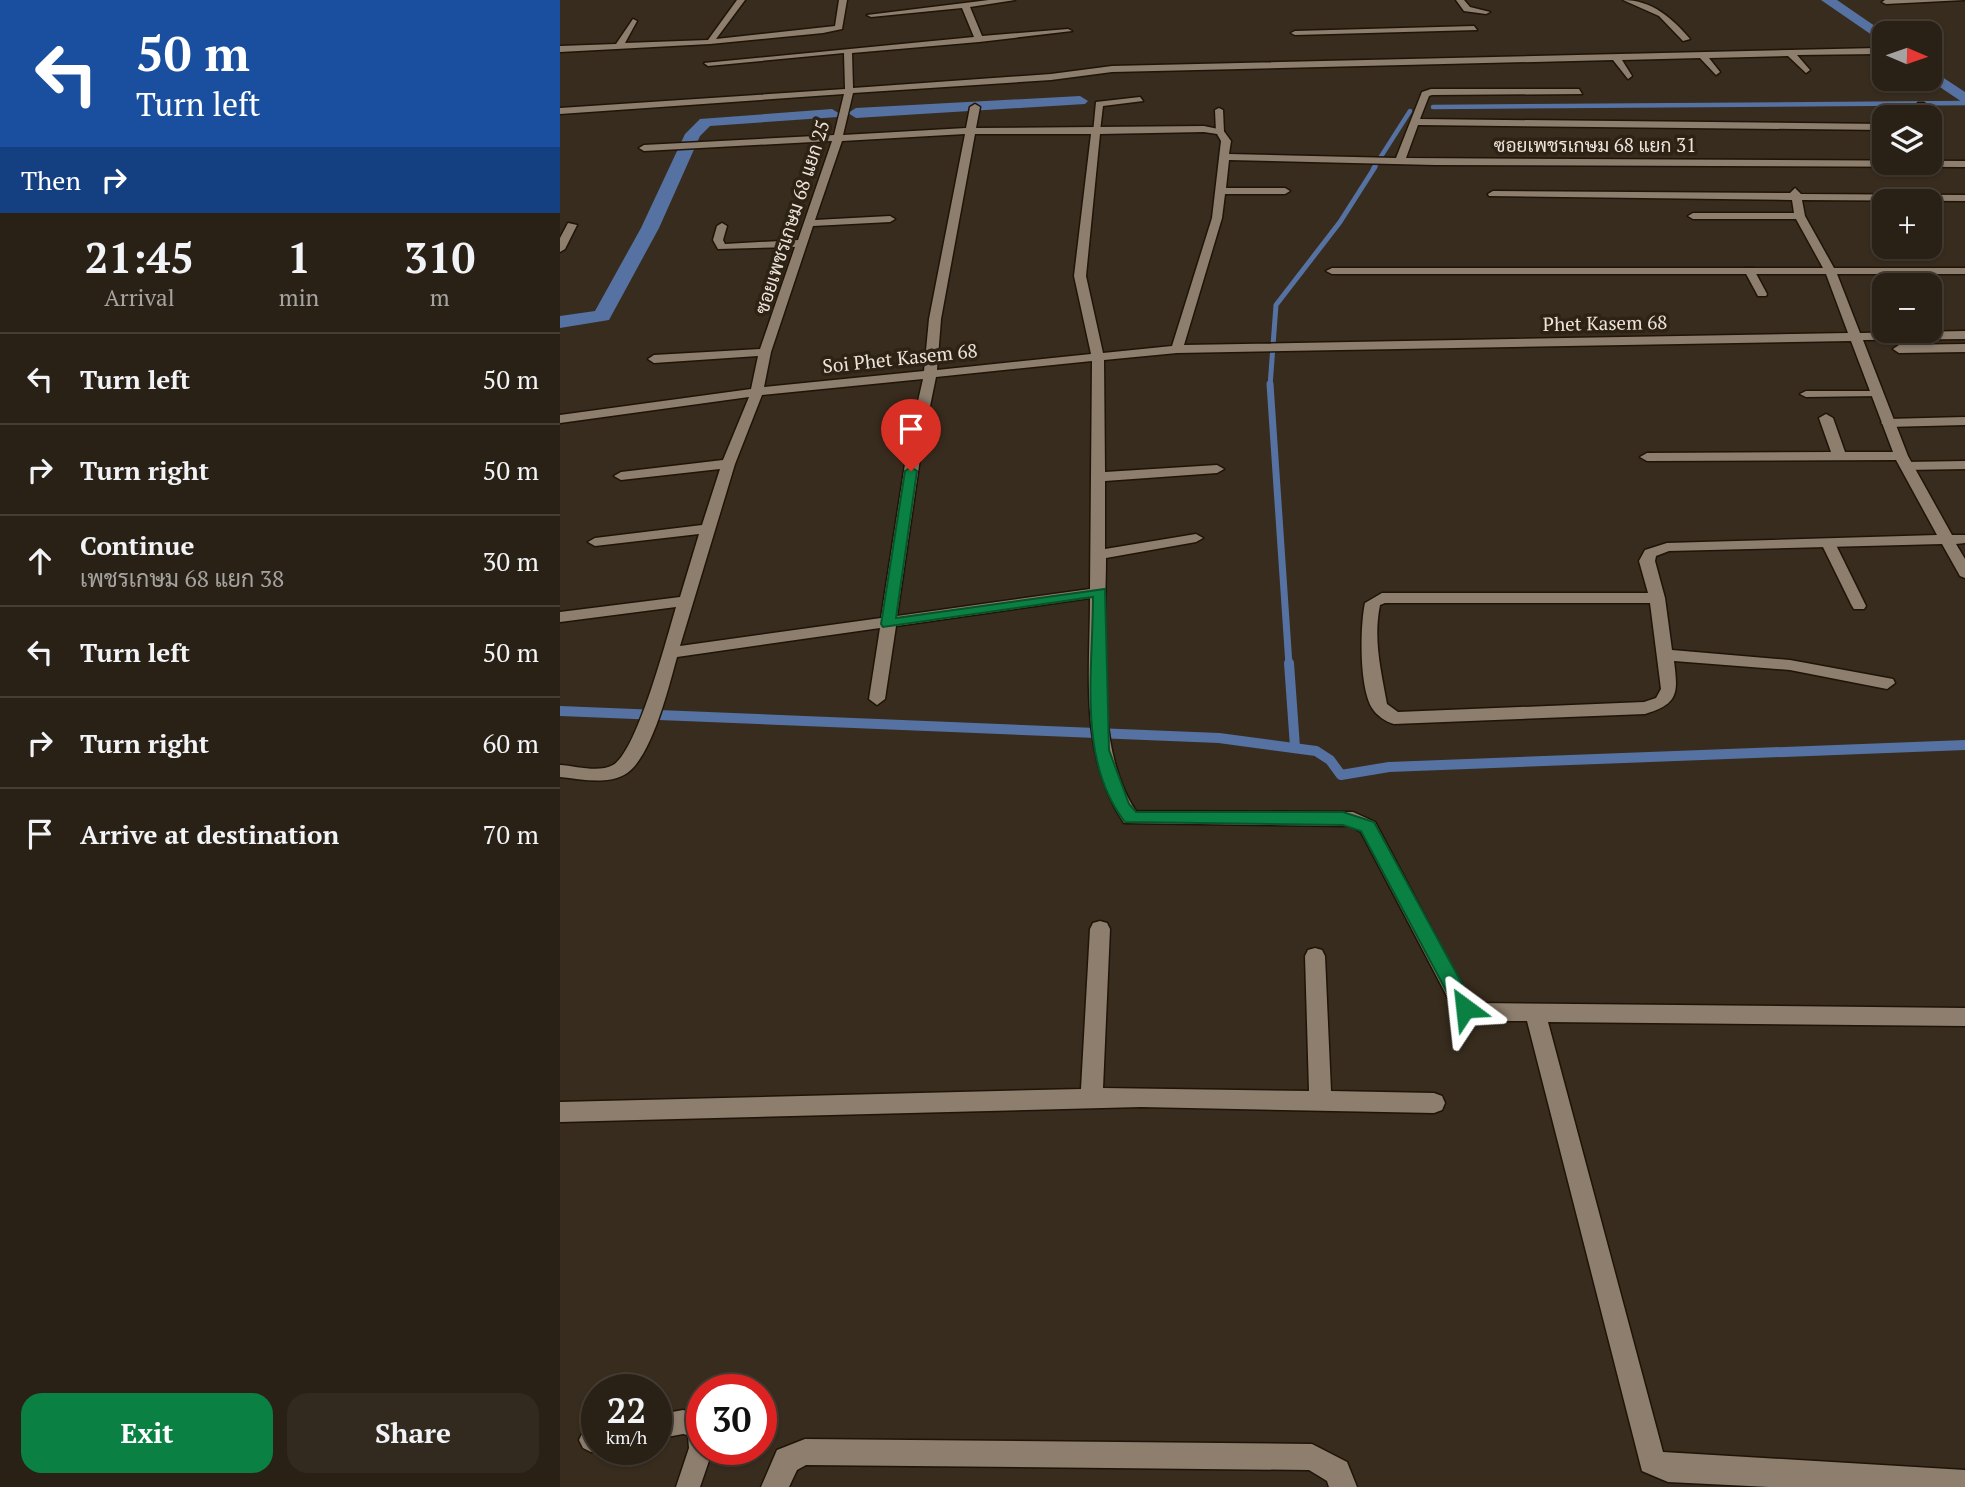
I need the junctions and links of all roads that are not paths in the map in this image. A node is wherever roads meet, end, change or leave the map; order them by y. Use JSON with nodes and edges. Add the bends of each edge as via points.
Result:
{"nodes":[{"id":1,"x":741,"y":0,"type":"edge"},
{"id":2,"x":843,"y":0,"type":"edge"},
{"id":3,"x":1011,"y":0,"type":"edge"},
{"id":4,"x":1460,"y":0,"type":"edge"},
{"id":5,"x":1627,"y":0,"type":"edge"},
{"id":6,"x":1960,"y":0,"type":"edge"},
{"id":7,"x":1886,"y":2,"type":"dead end"},
{"id":8,"x":965,"y":5,"type":"junction"},
{"id":9,"x":1486,"y":12,"type":"dead end"},
{"id":10,"x":871,"y":15,"type":"dead end"},
{"id":11,"x":633,"y":22,"type":"dead end"},
{"id":12,"x":1474,"y":28,"type":"dead end"},
{"id":13,"x":1068,"y":32,"type":"dead end"},
{"id":14,"x":1360,"y":32,"type":"junction"},
{"id":15,"x":1294,"y":33,"type":"dead end"},
{"id":16,"x":1686,"y":39,"type":"dead end"},
{"id":17,"x":979,"y":40,"type":"junction"},
{"id":18,"x":710,"y":42,"type":"junction"},
{"id":19,"x":1364,"y":42,"type":"dead end"},
{"id":20,"x":619,"y":46,"type":"junction"},
{"id":21,"x":560,"y":49,"type":"edge"},
{"id":22,"x":848,"y":51,"type":"junction"},
{"id":23,"x":1872,"y":51,"type":"edge"},
{"id":24,"x":1369,"y":52,"type":"dead end"},
{"id":25,"x":1790,"y":53,"type":"junction"},
{"id":26,"x":1702,"y":55,"type":"junction"},
{"id":27,"x":1616,"y":57,"type":"junction"},
{"id":28,"x":1374,"y":62,"type":"junction"},
{"id":29,"x":708,"y":64,"type":"dead end"},
{"id":30,"x":1806,"y":70,"type":"dead end"},
{"id":31,"x":1716,"y":72,"type":"dead end"},
{"id":32,"x":1628,"y":76,"type":"dead end"},
{"id":33,"x":849,"y":90,"type":"junction"},
{"id":34,"x":1579,"y":92,"type":"dead end"},
{"id":35,"x":1140,"y":99,"type":"dead end"},
{"id":36,"x":975,"y":107,"type":"dead end"},
{"id":37,"x":1219,"y":110,"type":"dead end"},
{"id":38,"x":560,"y":111,"type":"edge"},
{"id":39,"x":1416,"y":122,"type":"junction"},
{"id":40,"x":1872,"y":127,"type":"edge"},
{"id":41,"x":969,"y":131,"type":"junction"},
{"id":42,"x":1097,"y":131,"type":"junction"},
{"id":43,"x":1220,"y":132,"type":"junction"},
{"id":44,"x":838,"y":136,"type":"junction"},
{"id":45,"x":644,"y":148,"type":"dead end"},
{"id":46,"x":1226,"y":157,"type":"junction"},
{"id":47,"x":1400,"y":161,"type":"junction"},
{"id":48,"x":1965,"y":164,"type":"edge"},
{"id":49,"x":1219,"y":191,"type":"junction"},
{"id":50,"x":1285,"y":191,"type":"dead end"},
{"id":51,"x":1493,"y":194,"type":"dead end"},
{"id":52,"x":1796,"y":194,"type":"junction"},
{"id":53,"x":1965,"y":198,"type":"edge"},
{"id":54,"x":1693,"y":216,"type":"dead end"},
{"id":55,"x":1800,"y":216,"type":"junction"},
{"id":56,"x":890,"y":219,"type":"dead end"},
{"id":57,"x":809,"y":223,"type":"junction"},
{"id":58,"x":572,"y":225,"type":"dead end"},
{"id":59,"x":722,"y":226,"type":"dead end"},
{"id":60,"x":802,"y":243,"type":"junction"},
{"id":61,"x":560,"y":248,"type":"edge"},
{"id":62,"x":1749,"y":270,"type":"junction"},
{"id":63,"x":1830,"y":270,"type":"junction"},
{"id":64,"x":1332,"y":271,"type":"dead end"},
{"id":65,"x":1965,"y":271,"type":"edge"},
{"id":66,"x":1762,"y":294,"type":"dead end"},
{"id":67,"x":1965,"y":335,"type":"edge"},
{"id":68,"x":1857,"y":338,"type":"junction"},
{"id":69,"x":1245,"y":348,"type":"joint"},
{"id":70,"x":1965,"y":348,"type":"edge"},
{"id":71,"x":1177,"y":349,"type":"junction"},
{"id":72,"x":1899,"y":349,"type":"dead end"},
{"id":73,"x":765,"y":352,"type":"junction"},
{"id":74,"x":1098,"y":357,"type":"junction"},
{"id":75,"x":654,"y":359,"type":"dead end"},
{"id":76,"x":930,"y":375,"type":"junction"},
{"id":77,"x":757,"y":392,"type":"junction"},
{"id":78,"x":1806,"y":394,"type":"dead end"},
{"id":79,"x":1877,"y":394,"type":"junction"},
{"id":80,"x":1826,"y":418,"type":"dead end"},
{"id":81,"x":560,"y":419,"type":"edge"},
{"id":82,"x":1965,"y":421,"type":"edge"},
{"id":83,"x":1887,"y":423,"type":"junction"},
{"id":84,"x":1647,"y":457,"type":"dead end"},
{"id":85,"x":1840,"y":457,"type":"junction"},
{"id":86,"x":1903,"y":461,"type":"junction"},
{"id":87,"x":728,"y":464,"type":"junction"},
{"id":88,"x":1965,"y":465,"type":"edge"},
{"id":89,"x":1217,"y":470,"type":"dead end"},
{"id":90,"x":621,"y":476,"type":"dead end"},
{"id":91,"x":1099,"y":477,"type":"junction"},
{"id":92,"x":708,"y":529,"type":"junction"},
{"id":93,"x":1196,"y":538,"type":"dead end"},
{"id":94,"x":1957,"y":540,"type":"edge"},
{"id":95,"x":595,"y":542,"type":"dead end"},
{"id":96,"x":1828,"y":543,"type":"junction"},
{"id":97,"x":1100,"y":554,"type":"junction"},
{"id":98,"x":1965,"y":573,"type":"edge"},
{"id":99,"x":1100,"y":592,"type":"junction"},
{"id":100,"x":1657,"y":598,"type":"junction"},
{"id":101,"x":687,"y":601,"type":"junction"},
{"id":102,"x":1859,"y":606,"type":"dead end"},
{"id":103,"x":560,"y":617,"type":"edge"},
{"id":104,"x":888,"y":624,"type":"junction"},
{"id":105,"x":671,"y":653,"type":"junction"},
{"id":106,"x":1665,"y":655,"type":"junction"},
{"id":107,"x":1887,"y":682,"type":"dead end"},
{"id":108,"x":877,"y":699,"type":"dead end"},
{"id":109,"x":560,"y":771,"type":"edge"},
{"id":110,"x":1100,"y":929,"type":"dead end"},
{"id":111,"x":1315,"y":956,"type":"dead end"},
{"id":112,"x":1536,"y":1015,"type":"junction"},
{"id":113,"x":1965,"y":1017,"type":"edge"},
{"id":114,"x":1092,"y":1098,"type":"junction"},
{"id":115,"x":1320,"y":1101,"type":"junction"},
{"id":116,"x":1434,"y":1103,"type":"dead end"},
{"id":117,"x":560,"y":1112,"type":"edge"},
{"id":118,"x":672,"y":1424,"type":"edge"},
{"id":119,"x":1965,"y":1484,"type":"edge"},
{"id":120,"x":688,"y":1487,"type":"edge"},
{"id":121,"x":775,"y":1487,"type":"edge"},
{"id":122,"x":1343,"y":1487,"type":"edge"}],
"edges":[{"from":1,"to":18,"type":"street"},
{"from":2,"to":18,"type":"street","via":[[840,23],[834,29]]},
{"from":3,"to":8,"type":"street"},
{"from":4,"to":9,"type":"street","via":[[1467,9]]},
{"from":5,"to":16,"type":"street","via":[[1662,14]]},
{"from":6,"to":7,"type":"street"},
{"from":8,"to":10,"type":"street"},
{"from":8,"to":17,"type":"street"},
{"from":11,"to":20,"type":"street"},
{"from":12,"to":14,"type":"street"},
{"from":13,"to":17,"type":"street"},
{"from":14,"to":15,"type":"street"},
{"from":14,"to":19,"type":"street"},
{"from":17,"to":22,"type":"street"},
{"from":18,"to":20,"type":"street"},
{"from":20,"to":21,"type":"street"},
{"from":22,"to":29,"type":"street"},
{"from":22,"to":33,"type":"street","name":"ซอยเพชรเกษม 68 แยก 25"},
{"from":23,"to":25,"type":"street"},
{"from":24,"to":28,"type":"street"},
{"from":25,"to":26,"type":"street"},
{"from":25,"to":30,"type":"street"},
{"from":26,"to":27,"type":"street"},
{"from":26,"to":31,"type":"street"},
{"from":27,"to":28,"type":"street"},
{"from":27,"to":32,"type":"street"},
{"from":28,"to":33,"type":"street","via":[[1112,69]]},
{"from":33,"to":38,"type":"street"},
{"from":33,"to":44,"type":"street","name":"ซอยเพชรเกษม 68 แยก 25"},
{"from":34,"to":39,"type":"street","via":[[1431,92],[1425,94]]},
{"from":35,"to":42,"type":"lane","via":[[1099,104]]},
{"from":36,"to":41,"type":"street"},
{"from":37,"to":43,"type":"lane"},
{"from":39,"to":40,"type":"street"},
{"from":39,"to":47,"type":"street"},
{"from":41,"to":42,"type":"street"},
{"from":41,"to":44,"type":"street"},
{"from":41,"to":76,"type":"street","via":[[934,319]]},
{"from":42,"to":43,"type":"street"},
{"from":42,"to":74,"type":"street","via":[[1080,276]]},
{"from":43,"to":46,"type":"street","via":[[1226,141]]},
{"from":44,"to":45,"type":"street"},
{"from":44,"to":57,"type":"street","name":"ซอยเพชรเกษม 68 แยก 25"},
{"from":46,"to":47,"type":"street","name":"ซอยเพชรเกษม 68 แยก 31"},
{"from":46,"to":49,"type":"street"},
{"from":47,"to":48,"type":"street","name":"ซอยเพชรเกษม 68 แยก 31"},
{"from":49,"to":50,"type":"street"},
{"from":49,"to":71,"type":"street","via":[[1217,218]]},
{"from":51,"to":52,"type":"street"},
{"from":52,"to":53,"type":"street"},
{"from":52,"to":55,"type":"street"},
{"from":54,"to":55,"type":"street"},
{"from":55,"to":63,"type":"street"},
{"from":56,"to":57,"type":"street"},
{"from":57,"to":60,"type":"street","name":"ซอยเพชรเกษม 68 แยก 25"},
{"from":58,"to":61,"type":"street"},
{"from":59,"to":60,"type":"street","via":[[718,240],[722,247]]},
{"from":60,"to":73,"type":"street","name":"ซอยเพชรเกษม 68 แยก 25"},
{"from":62,"to":63,"type":"street"},
{"from":62,"to":64,"type":"street"},
{"from":62,"to":66,"type":"lane"},
{"from":63,"to":65,"type":"street"},
{"from":63,"to":68,"type":"street"},
{"from":67,"to":68,"type":"street","name":"Phet Kasem 68"},
{"from":68,"to":69,"type":"street","name":"Phet Kasem 68"},
{"from":68,"to":79,"type":"street"},
{"from":69,"to":71,"type":"street","name":"Soi Phet Kasem 68"},
{"from":70,"to":72,"type":"street"},
{"from":71,"to":74,"type":"street","name":"Soi Phet Kasem 68"},
{"from":73,"to":75,"type":"street"},
{"from":73,"to":77,"type":"street","name":"ซอยเพชรเกษม 68 แยก 25"},
{"from":74,"to":76,"type":"street","name":"Soi Phet Kasem 68"},
{"from":74,"to":91,"type":"street"},
{"from":76,"to":77,"type":"street","name":"Soi Phet Kasem 68"},
{"from":76,"to":104,"type":"street"},
{"from":77,"to":81,"type":"street","name":"Soi Phet Kasem 68"},
{"from":77,"to":87,"type":"street","name":"ซอยเพชรเกษม 68 แยก 25"},
{"from":78,"to":79,"type":"lane"},
{"from":79,"to":83,"type":"street"},
{"from":80,"to":85,"type":"street"},
{"from":82,"to":83,"type":"lane"},
{"from":83,"to":86,"type":"street"},
{"from":84,"to":85,"type":"street"},
{"from":85,"to":86,"type":"street"},
{"from":86,"to":88,"type":"lane"},
{"from":86,"to":94,"type":"street"},
{"from":87,"to":90,"type":"street"},
{"from":87,"to":92,"type":"street","name":"ซอยเพชรเกษม 68 แยก 25"},
{"from":89,"to":91,"type":"street"},
{"from":91,"to":97,"type":"street"},
{"from":92,"to":95,"type":"street"},
{"from":92,"to":101,"type":"street","name":"ซอยเพชรเกษม 68 แยก 25"},
{"from":93,"to":97,"type":"street"},
{"from":94,"to":96,"type":"street"},
{"from":94,"to":98,"type":"street"},
{"from":96,"to":100,"type":"street","via":[[1657,550],[1647,561]]},
{"from":96,"to":102,"type":"lane"},
{"from":97,"to":99,"type":"street"},
{"from":99,"to":104,"type":"street"},
{"from":99,"to":112,"type":"street","via":[[1101,750],[1131,818],[1343,819],[1362,823],[1465,1008],[1469,1012]]},
{"from":100,"to":106,"type":"street"},
{"from":100,"to":106,"type":"street","via":[[1382,598],[1373,603],[1370,613],[1370,655],[1379,706],[1394,718],[1645,708],[1662,702],[1669,690]]},
{"from":101,"to":103,"type":"street"},
{"from":101,"to":105,"type":"street","name":"ซอยเพชรเกษม 68 แยก 25"},
{"from":104,"to":105,"type":"street"},
{"from":104,"to":108,"type":"street"},
{"from":105,"to":109,"type":"street","name":"ซอยเพชรเกษม 68 แยก 25","via":[[632,759],[619,770],[600,775]]},
{"from":106,"to":107,"type":"street","via":[[1790,665]]},
{"from":110,"to":114,"type":"street"},
{"from":111,"to":115,"type":"street"},
{"from":112,"to":113,"type":"street"},
{"from":112,"to":119,"type":"street","via":[[1652,1461],[1668,1468]]},
{"from":114,"to":115,"type":"street"},
{"from":114,"to":117,"type":"street"},
{"from":115,"to":116,"type":"street"},
{"from":118,"to":120,"type":"lane","via":[[699,1427],[701,1448]]},
{"from":121,"to":122,"type":"street","via":[[787,1460],[806,1452],[1312,1457],[1336,1472]]}]}
